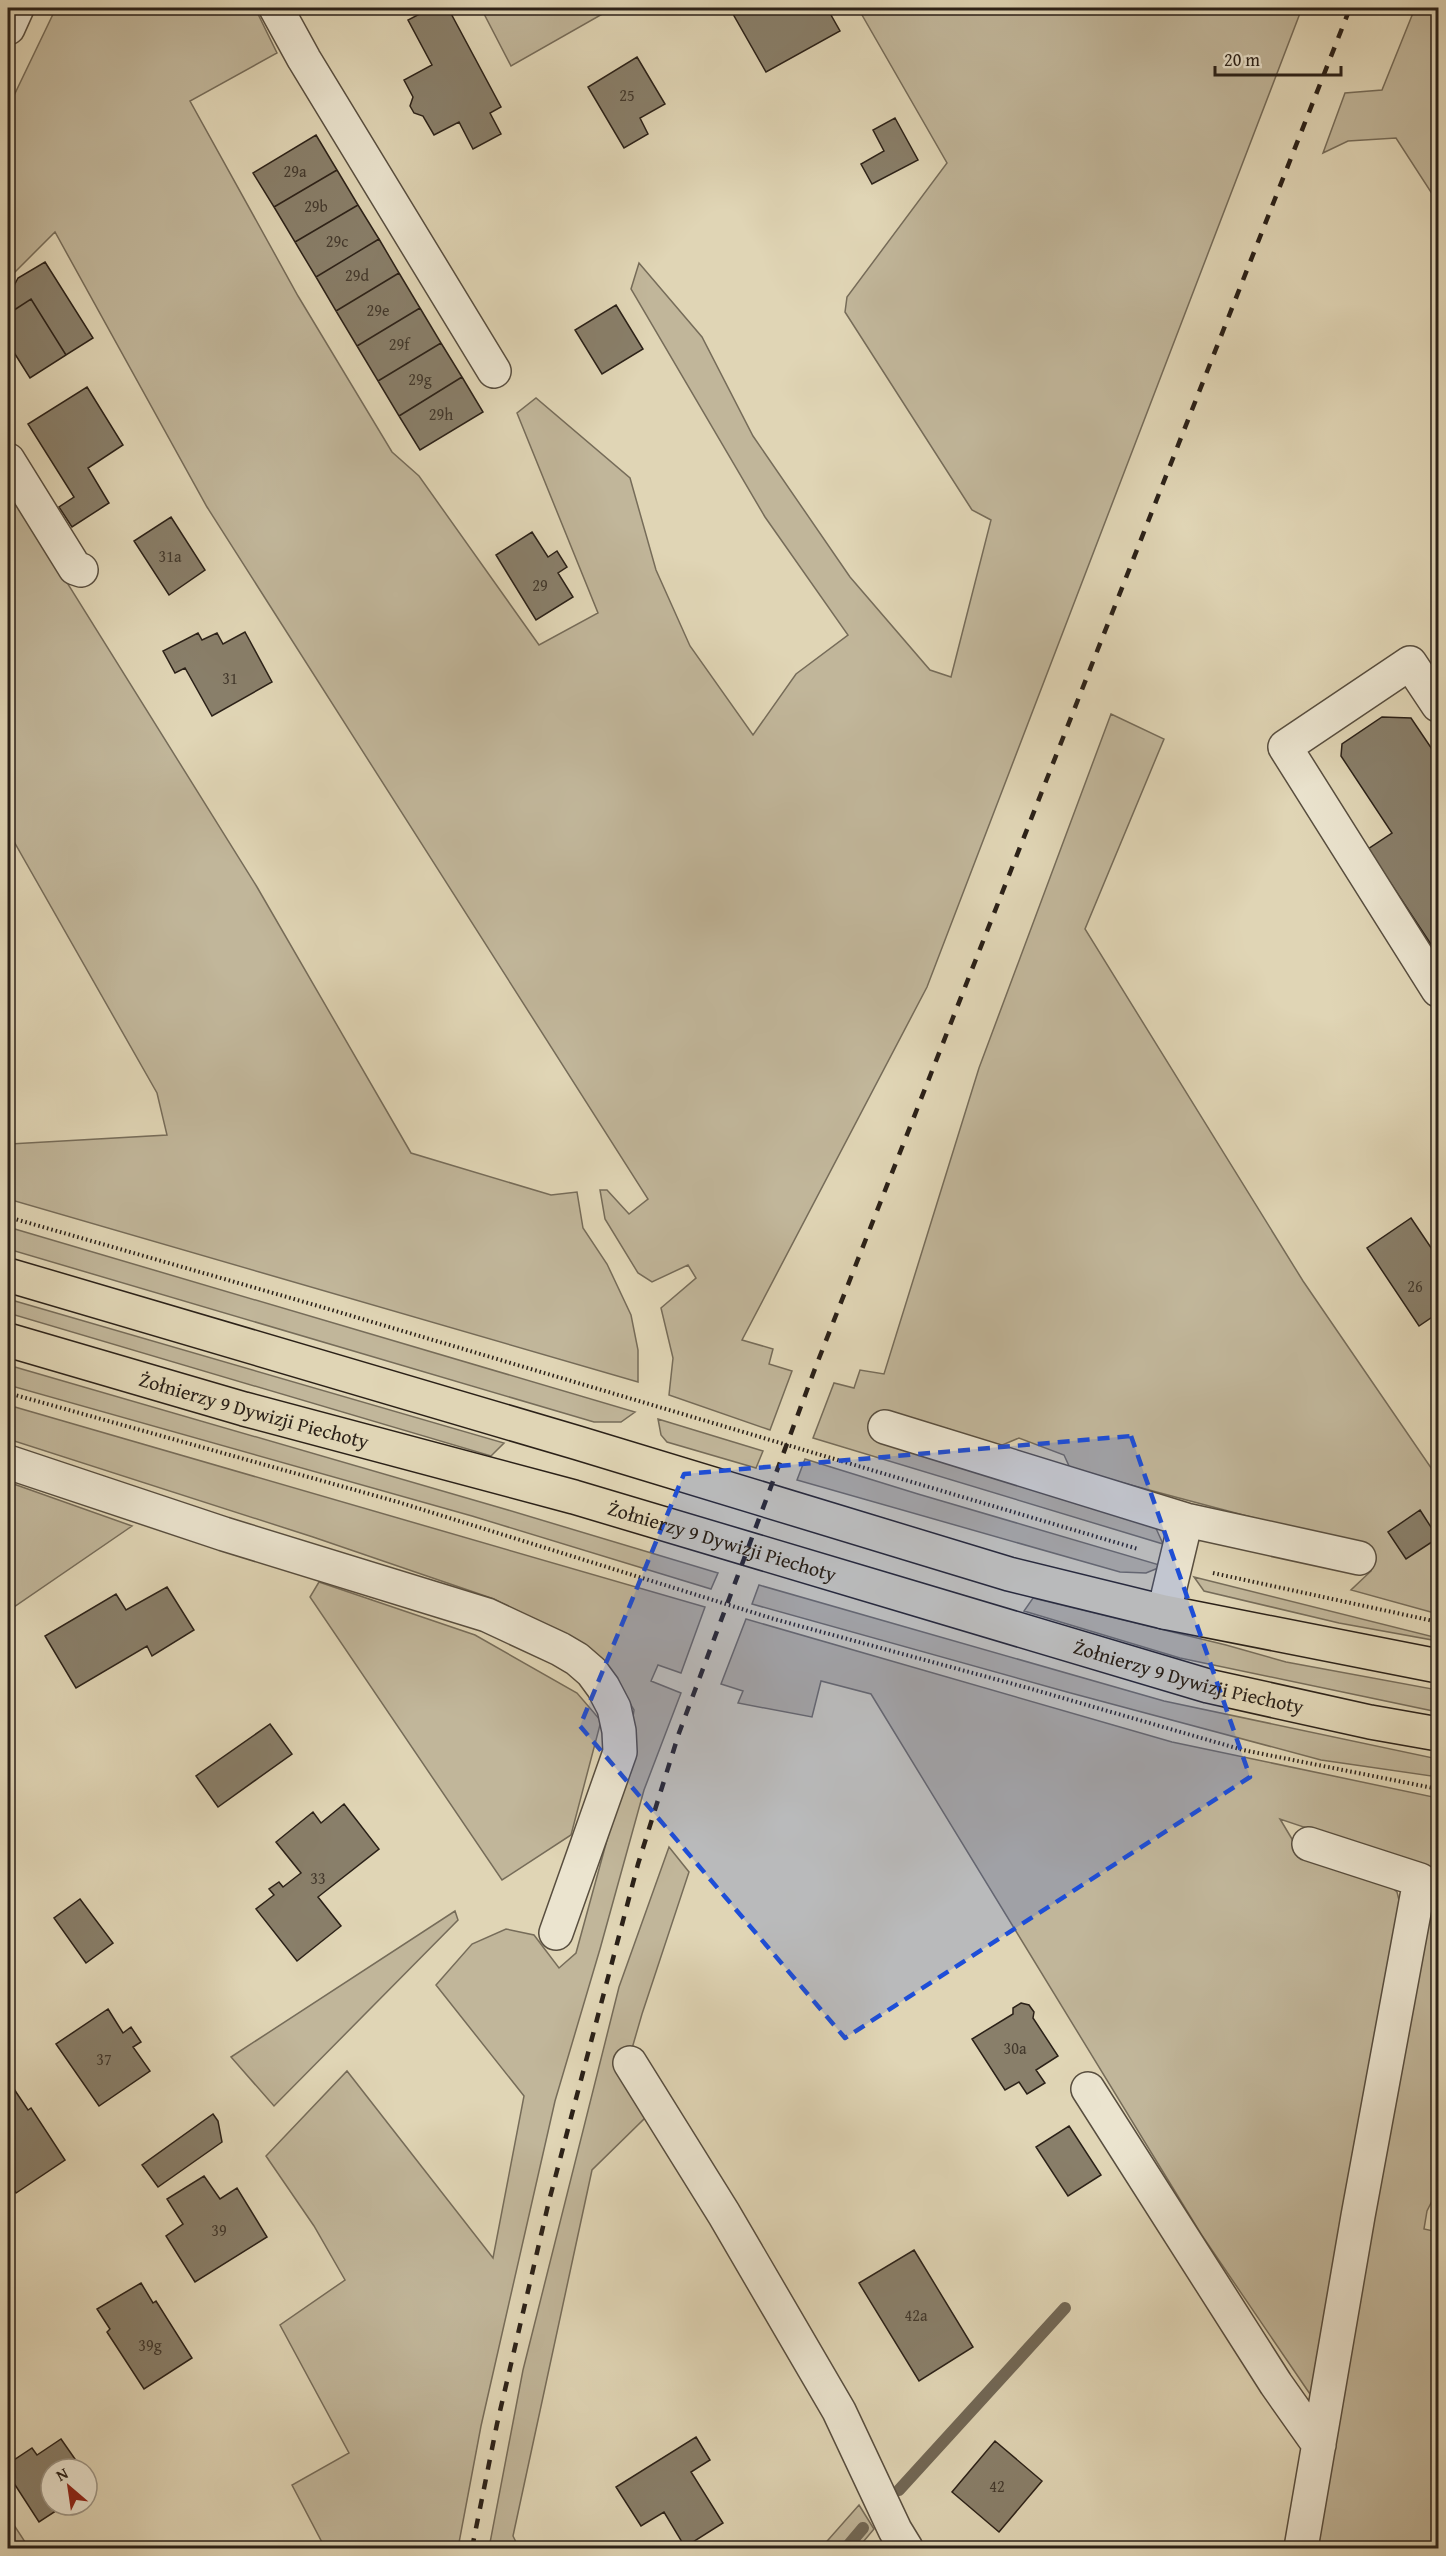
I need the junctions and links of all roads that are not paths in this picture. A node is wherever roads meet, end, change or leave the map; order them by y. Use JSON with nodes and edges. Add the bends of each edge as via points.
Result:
{"nodes":[{"id":1,"x":17,"y":8,"type":"edge"},
{"id":2,"x":276,"y":8,"type":"edge"},
{"id":3,"x":8,"y":28,"type":"edge"},
{"id":4,"x":494,"y":371,"type":"dead end"},
{"id":5,"x":8,"y":460,"type":"edge"},
{"id":6,"x":81,"y":570,"type":"dead end"},
{"id":7,"x":1438,"y":705,"type":"edge"},
{"id":8,"x":1438,"y":990,"type":"edge"},
{"id":9,"x":8,"y":1275,"type":"edge"},
{"id":10,"x":8,"y":1340,"type":"edge"},
{"id":11,"x":885,"y":1426,"type":"dead end"},
{"id":12,"x":8,"y":1462,"type":"edge"},
{"id":13,"x":1186,"y":1520,"type":"junction"},
{"id":14,"x":1359,"y":1558,"type":"dead end"},
{"id":15,"x":1164,"y":1612,"type":"junction"},
{"id":16,"x":1438,"y":1666,"type":"edge"},
{"id":17,"x":1438,"y":1734,"type":"edge"},
{"id":18,"x":1309,"y":1844,"type":"dead end"},
{"id":19,"x":1429,"y":1883,"type":"edge"},
{"id":20,"x":556,"y":1933,"type":"dead end"},
{"id":21,"x":630,"y":2063,"type":"dead end"},
{"id":22,"x":1088,"y":2089,"type":"dead end"},
{"id":23,"x":1319,"y":2445,"type":"junction"},
{"id":24,"x":906,"y":2548,"type":"edge"},
{"id":25,"x":1301,"y":2548,"type":"edge"}],
"edges":[{"from":1,"to":3,"type":"street"},
{"from":2,"to":4,"type":"street"},
{"from":5,"to":6,"type":"street","via":[[75,568]]},
{"from":7,"to":8,"type":"street","via":[[1410,663],[1285,747]]},
{"from":9,"to":15,"type":"highway","via":[[1010,1574]]},
{"from":10,"to":17,"type":"highway","name":"Żołnierzy 9 Dywizji Piechoty","via":[[244,1409],[585,1500],[1208,1686]]},
{"from":11,"to":13,"type":"street"},
{"from":12,"to":20,"type":"street","via":[[487,1615],[578,1659],[592,1672],[614,1708],[620,1752]]},
{"from":13,"to":14,"type":"street"},
{"from":13,"to":15,"type":"street"},
{"from":15,"to":16,"type":"highway"},
{"from":18,"to":19,"type":"street"},
{"from":19,"to":23,"type":"street"},
{"from":21,"to":24,"type":"street","via":[[839,2411]]},
{"from":22,"to":23,"type":"street"},
{"from":23,"to":25,"type":"street"}]}
